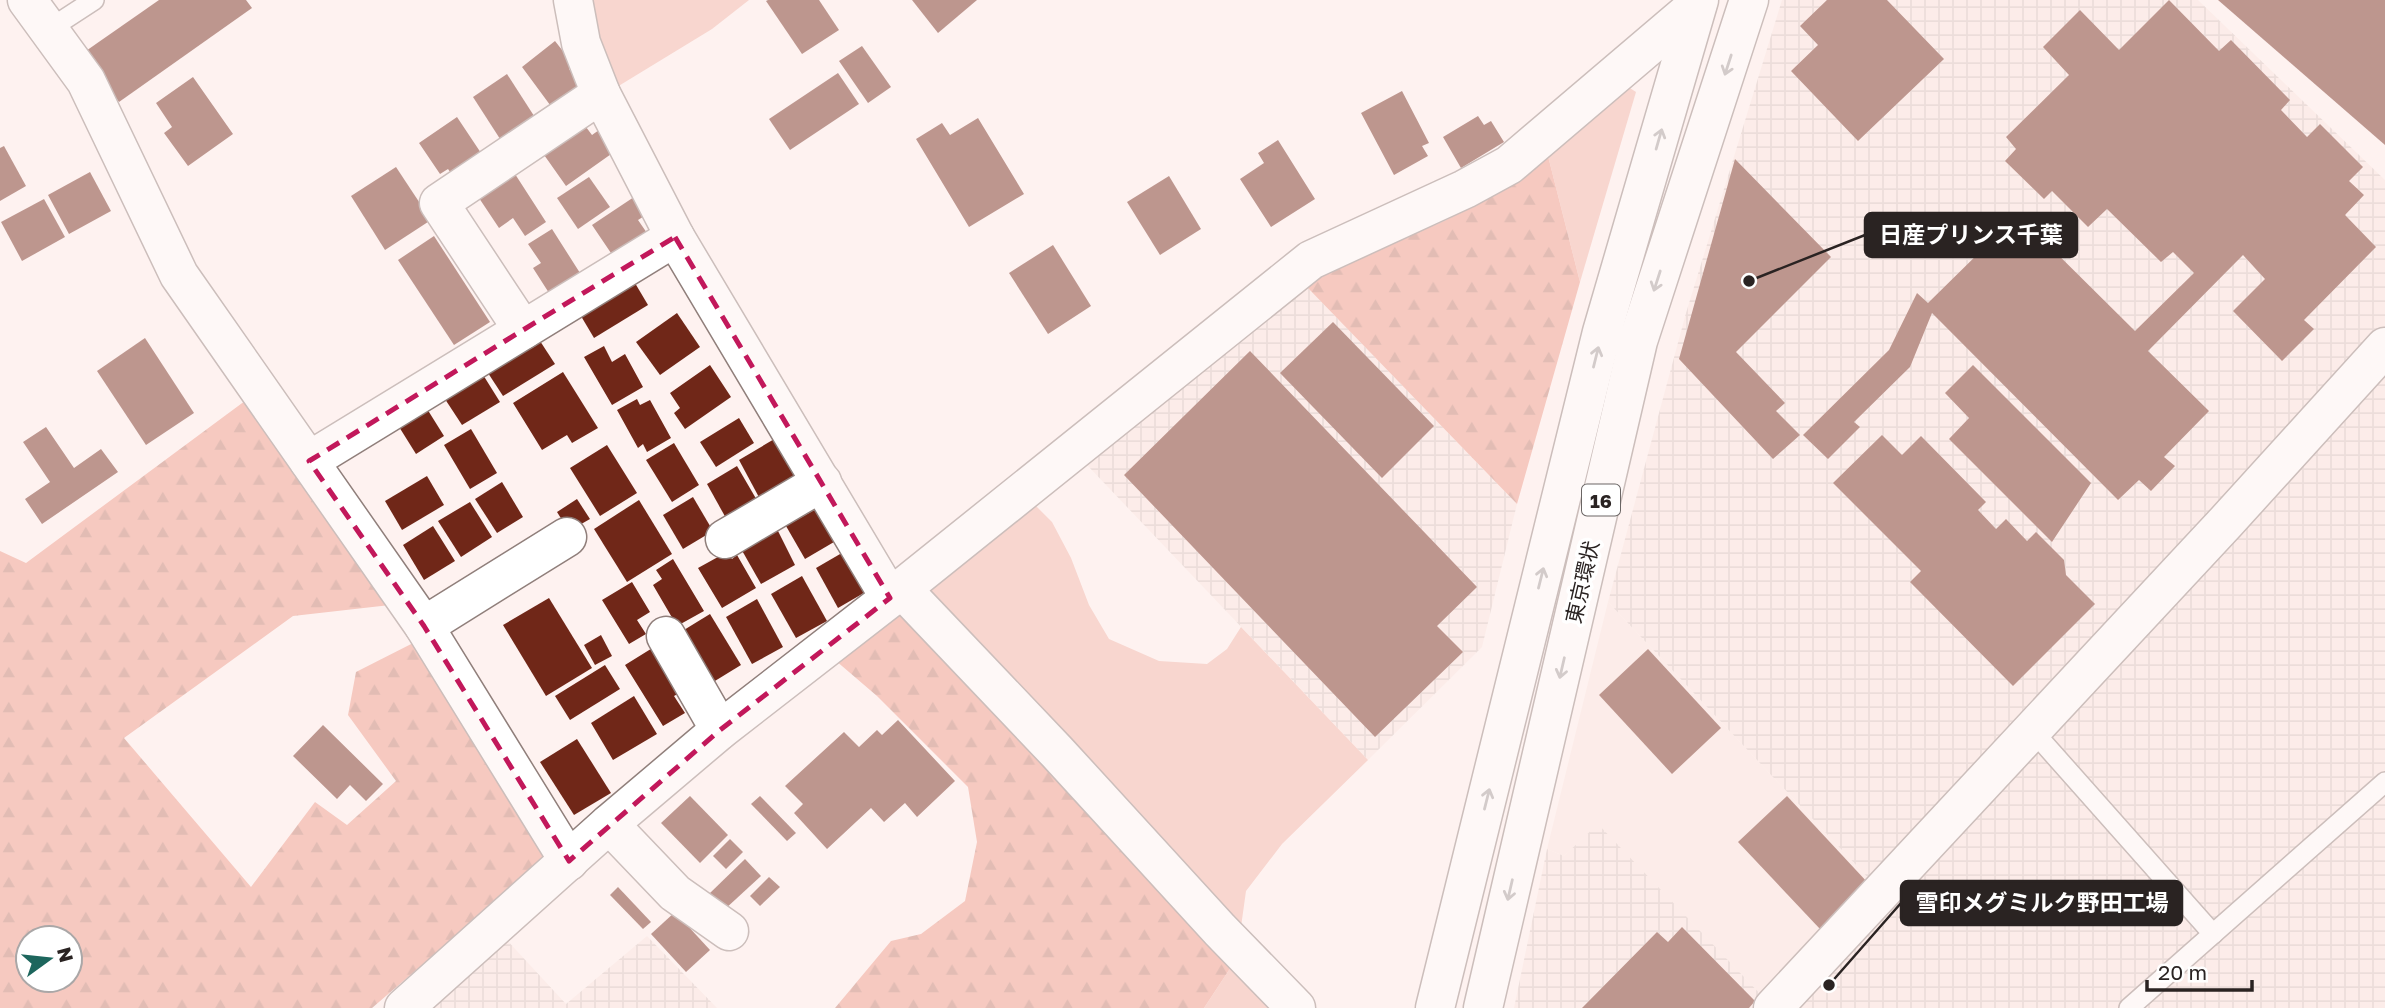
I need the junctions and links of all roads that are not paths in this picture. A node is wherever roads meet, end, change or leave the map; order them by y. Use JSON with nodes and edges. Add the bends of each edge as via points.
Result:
{"nodes":[{"id":1,"x":94,"y":0,"type":"edge"},
{"id":2,"x":573,"y":0,"type":"edge"},
{"id":3,"x":1749,"y":0,"type":"edge"},
{"id":4,"x":1698,"y":3,"type":"edge"},
{"id":5,"x":38,"y":15,"type":"edge"},
{"id":6,"x":601,"y":94,"type":"junction"},
{"id":7,"x":675,"y":237,"type":"junction"},
{"id":8,"x":523,"y":330,"type":"junction"},
{"id":9,"x":2385,"y":347,"type":"edge"},
{"id":10,"x":309,"y":461,"type":"junction"},
{"id":11,"x":822,"y":482,"type":"junction"},
{"id":12,"x":567,"y":537,"type":"dead end"},
{"id":13,"x":724,"y":538,"type":"dead end"},
{"id":14,"x":896,"y":593,"type":"junction"},
{"id":15,"x":424,"y":626,"type":"junction"},
{"id":16,"x":666,"y":636,"type":"dead end"},
{"id":17,"x":720,"y":730,"type":"junction"},
{"id":18,"x":2032,"y":730,"type":"junction"},
{"id":19,"x":2385,"y":782,"type":"edge"},
{"id":20,"x":609,"y":824,"type":"junction"},
{"id":21,"x":569,"y":860,"type":"junction"},
{"id":22,"x":729,"y":931,"type":"dead end"},
{"id":23,"x":2213,"y":934,"type":"junction"},
{"id":24,"x":404,"y":1008,"type":"edge"},
{"id":25,"x":1296,"y":1008,"type":"edge"},
{"id":26,"x":1435,"y":1008,"type":"edge"},
{"id":27,"x":1483,"y":1008,"type":"edge"},
{"id":28,"x":1773,"y":1008,"type":"edge"},
{"id":29,"x":2129,"y":1008,"type":"edge"}],
"edges":[{"from":1,"to":5,"type":"lane"},
{"from":2,"to":6,"type":"main road","via":[[582,43]]},
{"from":3,"to":27,"type":"main road","name":"東京環状","number":"16","one_way":true,"via":[[1638,341]]},
{"from":4,"to":14,"type":"main road","via":[[1509,165],[1311,260]]},
{"from":26,"to":4,"type":"main road","name":"東京環状","number":"16","one_way":true,"via":[[1602,332]]},
{"from":5,"to":10,"type":"main road","via":[[86,81],[179,275]]},
{"from":6,"to":7,"type":"main road"},
{"from":6,"to":8,"type":"main road","via":[[439,203]]},
{"from":7,"to":8,"type":"main road"},
{"from":7,"to":11,"type":"main road"},
{"from":8,"to":10,"type":"main road"},
{"from":9,"to":18,"type":"main road"},
{"from":10,"to":15,"type":"main road"},
{"from":11,"to":13,"type":"main road"},
{"from":11,"to":14,"type":"main road"},
{"from":12,"to":15,"type":"main road"},
{"from":14,"to":17,"type":"main road"},
{"from":14,"to":25,"type":"main road","via":[[1057,752]]},
{"from":15,"to":21,"type":"main road"},
{"from":16,"to":17,"type":"main road"},
{"from":17,"to":20,"type":"main road"},
{"from":18,"to":23,"type":"lane"},
{"from":18,"to":28,"type":"main road"},
{"from":19,"to":23,"type":"lane"},
{"from":20,"to":21,"type":"main road"},
{"from":20,"to":22,"type":"main road","via":[[675,893]]},
{"from":21,"to":24,"type":"main road"},
{"from":23,"to":29,"type":"lane"}]}
